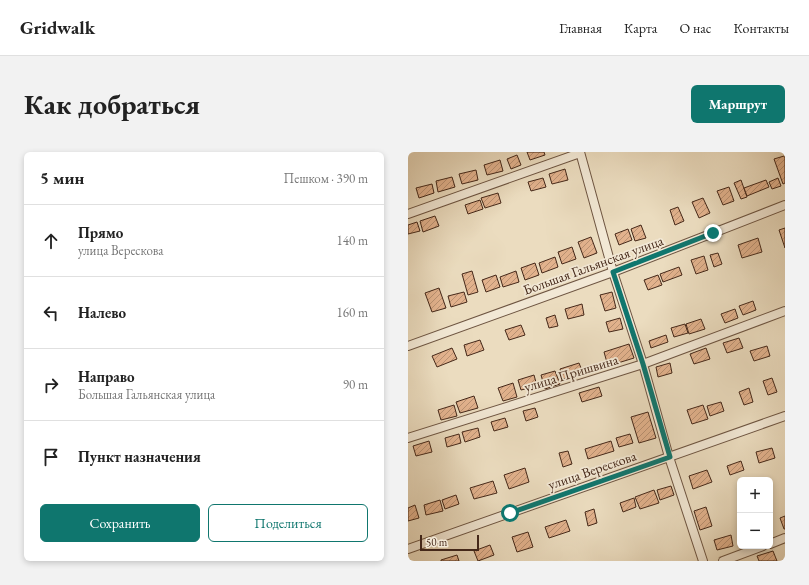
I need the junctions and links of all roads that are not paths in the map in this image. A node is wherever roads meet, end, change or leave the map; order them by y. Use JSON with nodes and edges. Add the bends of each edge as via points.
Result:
{"nodes":[{"id":1,"x":580,"y":152,"type":"edge"},
{"id":2,"x":785,"y":205,"type":"edge"},
{"id":3,"x":408,"y":214,"type":"edge"},
{"id":4,"x":613,"y":272,"type":"junction"},
{"id":5,"x":785,"y":311,"type":"edge"},
{"id":6,"x":408,"y":346,"type":"edge"},
{"id":7,"x":643,"y":364,"type":"junction"},
{"id":8,"x":785,"y":416,"type":"edge"},
{"id":9,"x":408,"y":438,"type":"edge"},
{"id":10,"x":670,"y":457,"type":"junction"},
{"id":11,"x":785,"y":538,"type":"edge"},
{"id":12,"x":773,"y":543,"type":"edge"},
{"id":13,"x":408,"y":548,"type":"edge"},
{"id":14,"x":755,"y":549,"type":"edge"},
{"id":15,"x":703,"y":561,"type":"edge"},
{"id":16,"x":723,"y":561,"type":"edge"}],
"edges":[{"from":1,"to":3,"type":"street"},
{"from":1,"to":4,"type":"street"},
{"from":2,"to":4,"type":"street","name":"Большая Гальянская улица"},
{"from":4,"to":6,"type":"street","name":"Большая Гальянская улица"},
{"from":4,"to":7,"type":"street"},
{"from":5,"to":7,"type":"street","name":"улица Пришвина"},
{"from":7,"to":9,"type":"street","name":"улица Пришвина"},
{"from":7,"to":10,"type":"street"},
{"from":8,"to":10,"type":"street","name":"улица Верескова"},
{"from":10,"to":13,"type":"street","name":"улица Верескова"},
{"from":10,"to":15,"type":"street"},
{"from":11,"to":12,"type":"street"},
{"from":14,"to":16,"type":"street"}]}
